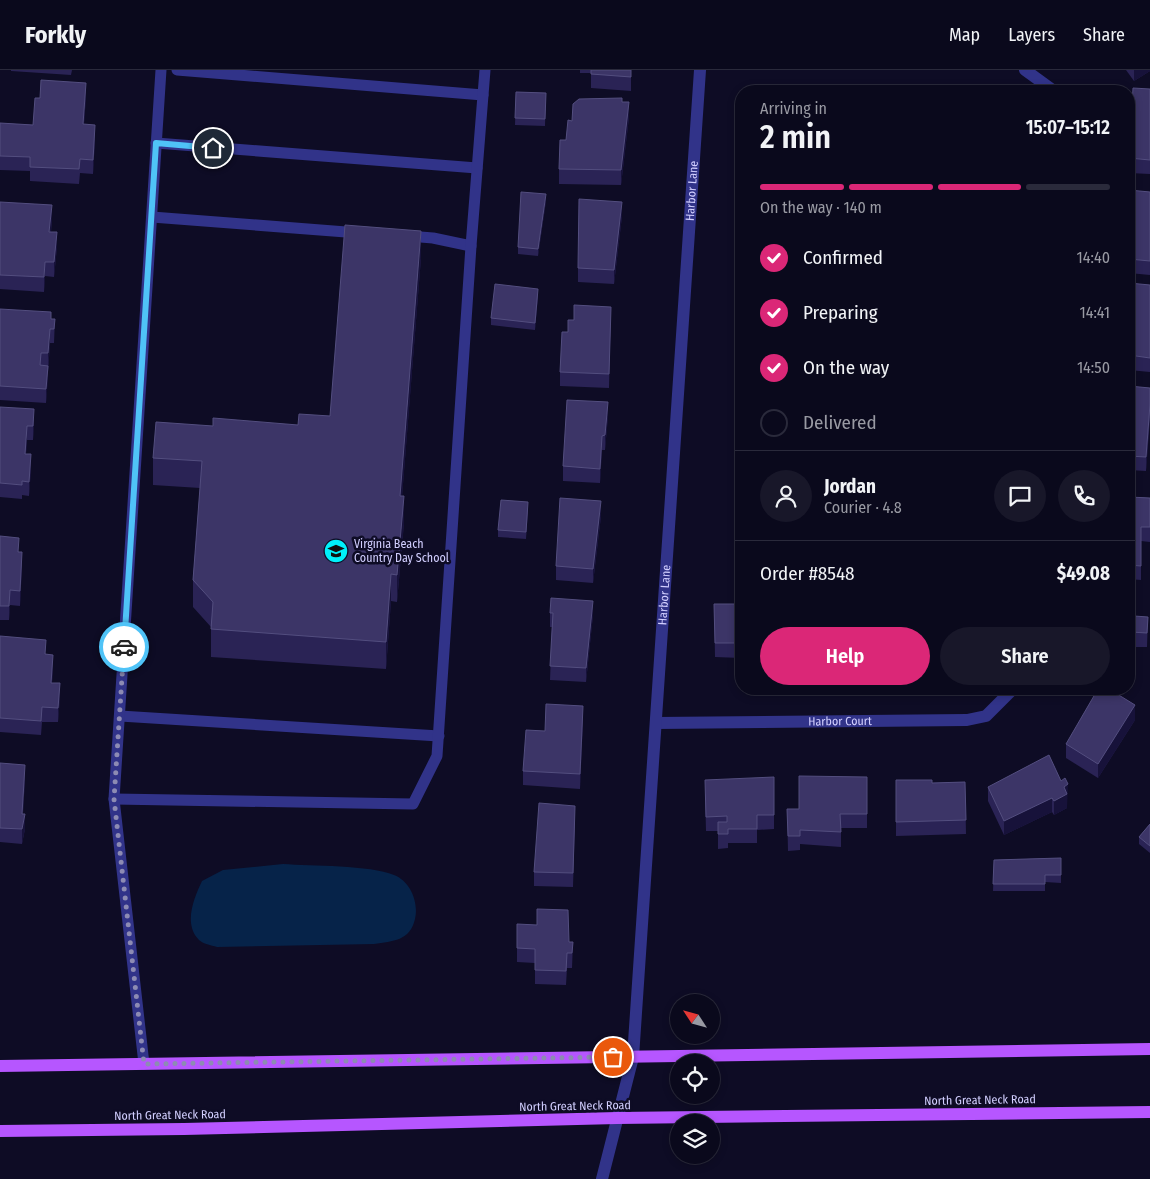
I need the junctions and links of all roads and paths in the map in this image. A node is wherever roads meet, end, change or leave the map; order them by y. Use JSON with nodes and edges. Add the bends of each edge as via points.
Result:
{"nodes":[{"id":1,"x":161,"y":70,"type":"edge"},
{"id":2,"x":177,"y":70,"type":"edge"},
{"id":3,"x":485,"y":70,"type":"edge"},
{"id":4,"x":700,"y":70,"type":"edge"},
{"id":5,"x":1025,"y":70,"type":"edge"},
{"id":6,"x":1046,"y":85,"type":"edge"},
{"id":7,"x":483,"y":95,"type":"junction"},
{"id":8,"x":156,"y":143,"type":"junction"},
{"id":9,"x":477,"y":168,"type":"junction"},
{"id":10,"x":152,"y":217,"type":"junction"},
{"id":11,"x":375,"y":234,"type":"edge"},
{"id":12,"x":394,"y":235,"type":"edge"},
{"id":13,"x":471,"y":246,"type":"junction"},
{"id":14,"x":1007,"y":695,"type":"edge"},
{"id":15,"x":120,"y":716,"type":"junction"},
{"id":16,"x":656,"y":723,"type":"junction"},
{"id":17,"x":439,"y":736,"type":"junction"},
{"id":18,"x":114,"y":799,"type":"junction"},
{"id":19,"x":1150,"y":1050,"type":"edge"},
{"id":20,"x":633,"y":1057,"type":"junction"},
{"id":21,"x":144,"y":1064,"type":"junction"},
{"id":22,"x":0,"y":1066,"type":"edge"},
{"id":23,"x":1150,"y":1112,"type":"edge"},
{"id":24,"x":617,"y":1118,"type":"junction"},
{"id":25,"x":0,"y":1131,"type":"edge"},
{"id":26,"x":602,"y":1179,"type":"edge"}],
"edges":[{"from":1,"to":8,"type":"lane"},
{"from":2,"to":7,"type":"lane"},
{"from":3,"to":7,"type":"lane"},
{"from":4,"to":16,"type":"street","name":"Harbor Lane"},
{"from":5,"to":6,"type":"street"},
{"from":7,"to":9,"type":"lane"},
{"from":8,"to":9,"type":"lane"},
{"from":8,"to":10,"type":"lane"},
{"from":9,"to":13,"type":"lane"},
{"from":10,"to":11,"type":"lane"},
{"from":10,"to":15,"type":"lane"},
{"from":12,"to":13,"type":"lane","via":[[433,238]]},
{"from":13,"to":17,"type":"lane"},
{"from":14,"to":16,"type":"street","name":"Harbor Court","via":[[986,716],[967,720]]},
{"from":15,"to":17,"type":"lane"},
{"from":15,"to":18,"type":"lane"},
{"from":16,"to":20,"type":"street","name":"Harbor Lane"},
{"from":17,"to":18,"type":"lane","via":[[437,756],[413,804]]},
{"from":18,"to":21,"type":"lane"},
{"from":19,"to":20,"type":"main road"},
{"from":20,"to":21,"type":"main road"},
{"from":20,"to":24,"type":"street","name":"Harbor Lane"},
{"from":21,"to":22,"type":"main road"},
{"from":23,"to":24,"type":"main road","name":"North Great Neck Road"},
{"from":24,"to":25,"type":"main road","name":"North Great Neck Road"},
{"from":24,"to":26,"type":"street","name":"Harbor Lane"}]}
